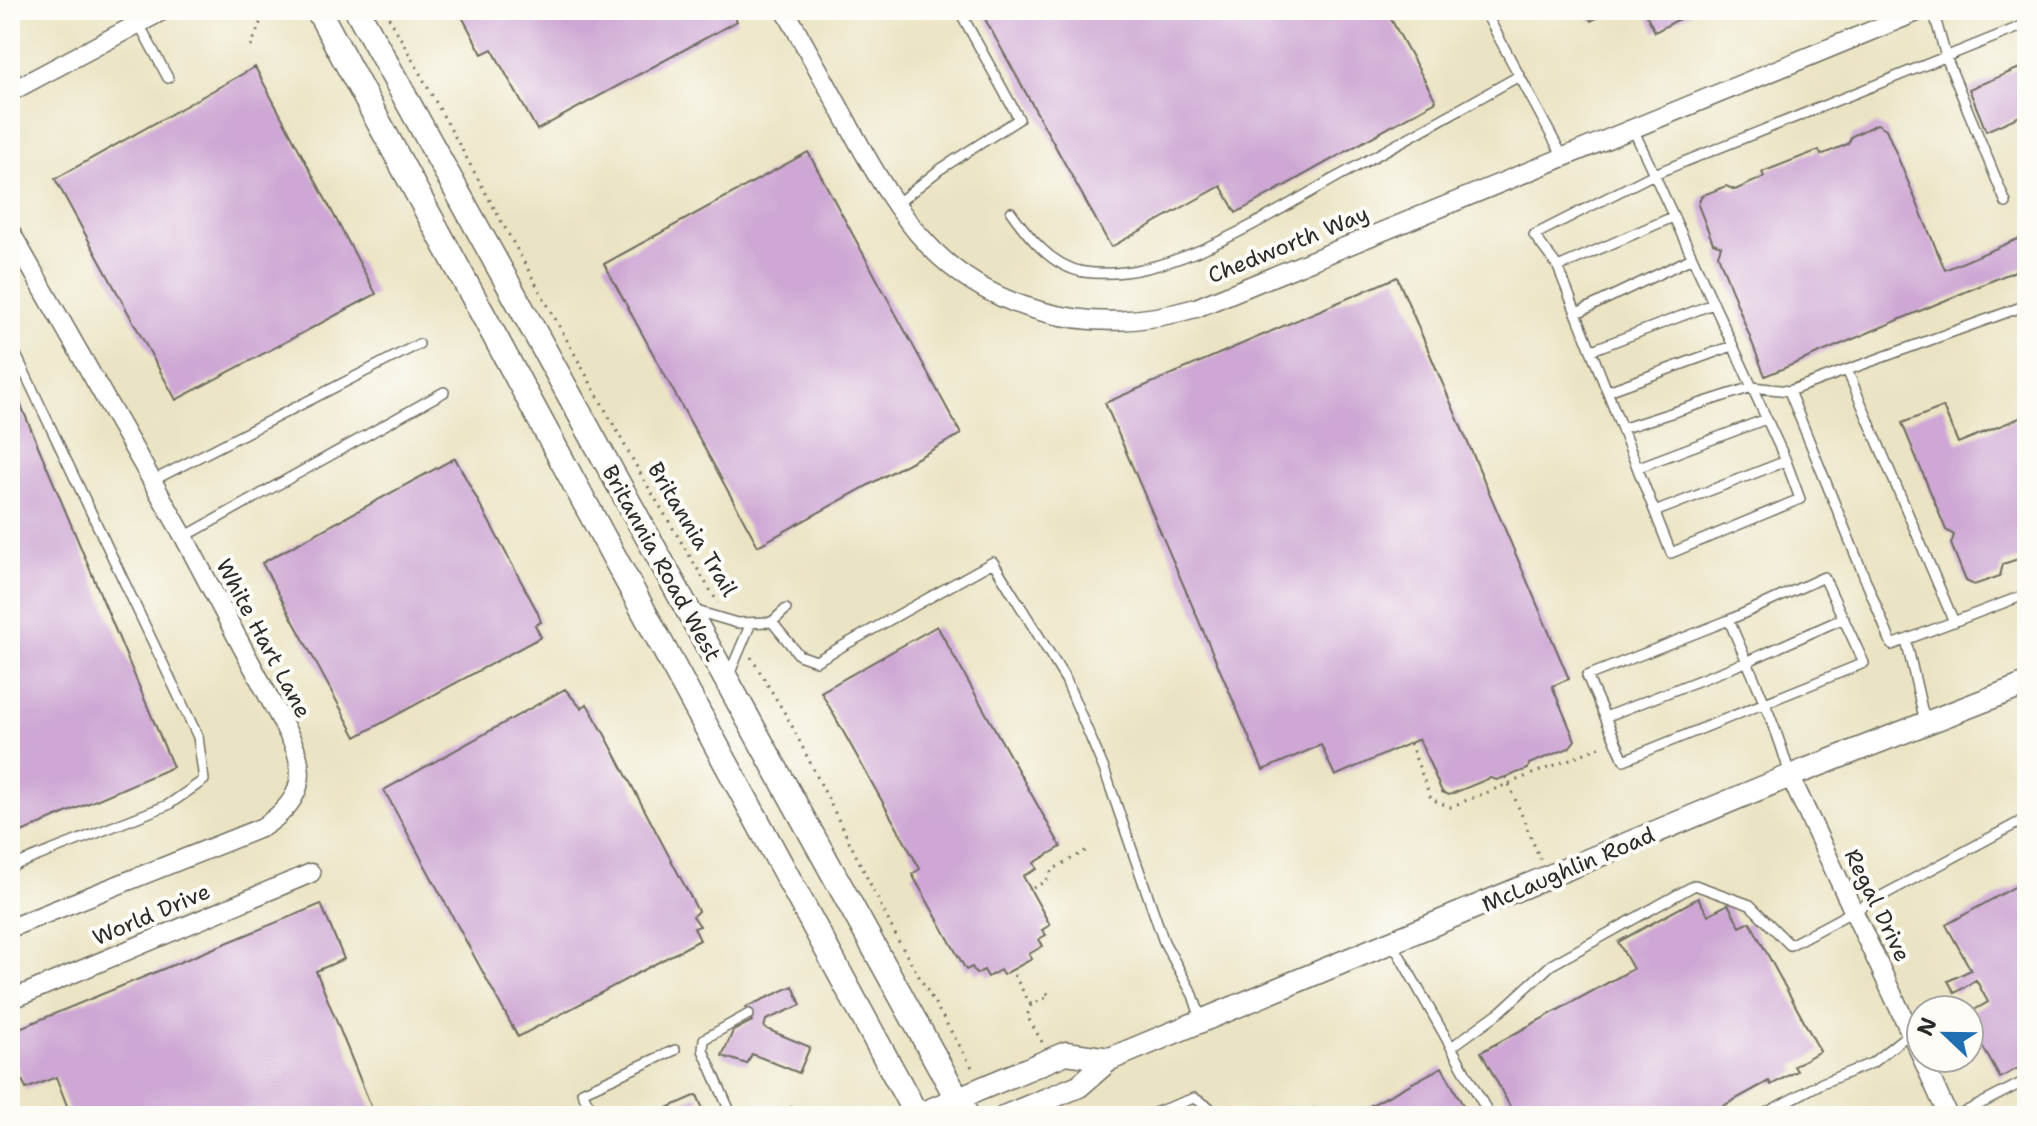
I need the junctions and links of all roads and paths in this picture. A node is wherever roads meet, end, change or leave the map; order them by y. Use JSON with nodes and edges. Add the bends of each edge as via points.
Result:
{"nodes":[{"id":1,"x":164,"y":10,"type":"edge"},
{"id":2,"x":265,"y":10,"type":"edge"},
{"id":3,"x":318,"y":10,"type":"edge"},
{"id":4,"x":357,"y":10,"type":"edge"},
{"id":5,"x":385,"y":10,"type":"edge"},
{"id":6,"x":785,"y":10,"type":"edge"},
{"id":7,"x":959,"y":10,"type":"edge"},
{"id":8,"x":1484,"y":10,"type":"edge"},
{"id":9,"x":1922,"y":10,"type":"edge"},
{"id":10,"x":1933,"y":10,"type":"edge"},
{"id":11,"x":139,"y":24,"type":"junction"},
{"id":12,"x":2027,"y":24,"type":"edge"},
{"id":13,"x":251,"y":47,"type":"dead end"},
{"id":14,"x":1946,"y":57,"type":"junction"},
{"id":15,"x":1519,"y":76,"type":"junction"},
{"id":16,"x":168,"y":78,"type":"dead end"},
{"id":17,"x":10,"y":92,"type":"edge"},
{"id":18,"x":1633,"y":129,"type":"junction"},
{"id":19,"x":1563,"y":157,"type":"junction"},
{"id":20,"x":1654,"y":174,"type":"junction"},
{"id":21,"x":2006,"y":203,"type":"dead end"},
{"id":22,"x":894,"y":206,"type":"junction"},
{"id":23,"x":1011,"y":212,"type":"dead end"},
{"id":24,"x":1673,"y":217,"type":"junction"},
{"id":25,"x":10,"y":231,"type":"edge"},
{"id":26,"x":1692,"y":258,"type":"junction"},
{"id":27,"x":1558,"y":267,"type":"junction"},
{"id":28,"x":1713,"y":304,"type":"junction"},
{"id":29,"x":2027,"y":305,"type":"edge"},
{"id":30,"x":1577,"y":313,"type":"junction"},
{"id":31,"x":10,"y":342,"type":"edge"},
{"id":32,"x":419,"y":344,"type":"dead end"},
{"id":33,"x":1732,"y":346,"type":"junction"},
{"id":34,"x":1592,"y":350,"type":"junction"},
{"id":35,"x":1847,"y":370,"type":"junction"},
{"id":36,"x":1752,"y":387,"type":"junction"},
{"id":37,"x":1608,"y":391,"type":"junction"},
{"id":38,"x":1789,"y":391,"type":"junction"},
{"id":39,"x":444,"y":392,"type":"dead end"},
{"id":40,"x":1766,"y":419,"type":"junction"},
{"id":41,"x":1624,"y":428,"type":"junction"},
{"id":42,"x":1786,"y":461,"type":"junction"},
{"id":43,"x":1639,"y":467,"type":"junction"},
{"id":44,"x":152,"y":481,"type":"junction"},
{"id":45,"x":1657,"y":511,"type":"junction"},
{"id":46,"x":184,"y":537,"type":"junction"},
{"id":47,"x":2027,"y":594,"type":"edge"},
{"id":48,"x":686,"y":607,"type":"junction"},
{"id":49,"x":786,"y":609,"type":"dead end"},
{"id":50,"x":1844,"y":618,"type":"junction"},
{"id":51,"x":1729,"y":620,"type":"junction"},
{"id":52,"x":730,"y":622,"type":"junction"},
{"id":53,"x":772,"y":622,"type":"junction"},
{"id":54,"x":1954,"y":622,"type":"junction"},
{"id":55,"x":751,"y":623,"type":"junction"},
{"id":56,"x":1906,"y":640,"type":"junction"},
{"id":57,"x":742,"y":642,"type":"junction"},
{"id":58,"x":1746,"y":662,"type":"junction"},
{"id":59,"x":727,"y":682,"type":"junction"},
{"id":60,"x":2027,"y":684,"type":"edge"},
{"id":61,"x":1764,"y":702,"type":"junction"},
{"id":62,"x":1605,"y":717,"type":"junction"},
{"id":63,"x":1925,"y":725,"type":"junction"},
{"id":64,"x":1616,"y":741,"type":"junction"},
{"id":65,"x":1410,"y":743,"type":"dead end"},
{"id":66,"x":1790,"y":776,"type":"junction"},
{"id":67,"x":1506,"y":777,"type":"dead end"},
{"id":68,"x":1508,"y":783,"type":"junction"},
{"id":69,"x":2027,"y":818,"type":"edge"},
{"id":70,"x":1087,"y":850,"type":"dead end"},
{"id":71,"x":10,"y":867,"type":"edge"},
{"id":72,"x":311,"y":873,"type":"dead end"},
{"id":73,"x":1548,"y":877,"type":"junction"},
{"id":74,"x":1033,"y":888,"type":"dead end"},
{"id":75,"x":1856,"y":911,"type":"junction"},
{"id":76,"x":10,"y":928,"type":"edge"},
{"id":77,"x":1392,"y":942,"type":"junction"},
{"id":78,"x":1014,"y":975,"type":"dead end"},
{"id":79,"x":1045,"y":990,"type":"dead end"},
{"id":80,"x":10,"y":1000,"type":"edge"},
{"id":81,"x":1031,"y":1005,"type":"junction"},
{"id":82,"x":749,"y":1014,"type":"dead end"},
{"id":83,"x":1905,"y":1019,"type":"edge"},
{"id":84,"x":1202,"y":1022,"type":"junction"},
{"id":85,"x":1905,"y":1037,"type":"edge"},
{"id":86,"x":1453,"y":1046,"type":"junction"},
{"id":87,"x":675,"y":1050,"type":"dead end"},
{"id":88,"x":1110,"y":1059,"type":"junction"},
{"id":89,"x":1051,"y":1060,"type":"junction"},
{"id":90,"x":971,"y":1065,"type":"dead end"},
{"id":91,"x":1930,"y":1074,"type":"edge"},
{"id":92,"x":2027,"y":1080,"type":"edge"},
{"id":93,"x":962,"y":1107,"type":"edge"},
{"id":94,"x":595,"y":1116,"type":"edge"},
{"id":95,"x":732,"y":1116,"type":"edge"},
{"id":96,"x":783,"y":1116,"type":"edge"},
{"id":97,"x":793,"y":1116,"type":"edge"},
{"id":98,"x":917,"y":1116,"type":"edge"},
{"id":99,"x":1006,"y":1116,"type":"edge"},
{"id":100,"x":1146,"y":1116,"type":"edge"},
{"id":101,"x":1213,"y":1116,"type":"edge"},
{"id":102,"x":1490,"y":1116,"type":"edge"},
{"id":103,"x":1760,"y":1116,"type":"edge"},
{"id":104,"x":1948,"y":1116,"type":"edge"},
{"id":105,"x":1957,"y":1116,"type":"edge"}],
"edges":[{"from":1,"to":11,"type":"street"},
{"from":2,"to":13,"type":"path"},
{"from":3,"to":98,"type":"main road","name":"Britannia Road West"},
{"from":4,"to":48,"type":"main road","name":"Britannia Road West"},
{"from":5,"to":52,"type":"path","name":"Britannia Trail","via":[[644,480]]},
{"from":6,"to":22,"type":"street","name":"Chedworth Way"},
{"from":7,"to":22,"type":"lane","via":[[1019,119]]},
{"from":8,"to":15,"type":"lane"},
{"from":9,"to":18,"type":"street","name":"Chedworth Way"},
{"from":10,"to":14,"type":"lane"},
{"from":11,"to":16,"type":"lane"},
{"from":11,"to":17,"type":"street"},
{"from":12,"to":14,"type":"lane"},
{"from":14,"to":20,"type":"lane"},
{"from":14,"to":21,"type":"lane"},
{"from":15,"to":19,"type":"lane"},
{"from":15,"to":23,"type":"lane","via":[[1236,232],[1183,256],[1132,270],[1082,272],[1065,264],[1027,235]]},
{"from":18,"to":19,"type":"street","name":"Chedworth Way"},
{"from":18,"to":20,"type":"lane"},
{"from":19,"to":22,"type":"street","name":"Chedworth Way","via":[[1196,308],[1120,322],[1069,319],[991,293],[939,257]]},
{"from":20,"to":24,"type":"lane"},
{"from":20,"to":27,"type":"lane","via":[[1534,235]]},
{"from":24,"to":26,"type":"lane"},
{"from":24,"to":27,"type":"lane"},
{"from":25,"to":44,"type":"street","name":"White Hart Lane"},
{"from":26,"to":28,"type":"lane"},
{"from":26,"to":30,"type":"lane"},
{"from":27,"to":30,"type":"lane"},
{"from":28,"to":33,"type":"lane"},
{"from":28,"to":34,"type":"lane"},
{"from":29,"to":35,"type":"lane"},
{"from":30,"to":34,"type":"lane"},
{"from":31,"to":71,"type":"lane","via":[[198,737],[204,780],[168,805]]},
{"from":32,"to":44,"type":"lane"},
{"from":33,"to":36,"type":"lane"},
{"from":33,"to":37,"type":"lane"},
{"from":34,"to":37,"type":"lane"},
{"from":35,"to":38,"type":"lane"},
{"from":35,"to":54,"type":"lane"},
{"from":36,"to":38,"type":"lane"},
{"from":36,"to":40,"type":"lane"},
{"from":36,"to":41,"type":"lane"},
{"from":37,"to":41,"type":"lane"},
{"from":38,"to":56,"type":"lane","via":[[1892,645]]},
{"from":39,"to":46,"type":"lane"},
{"from":40,"to":42,"type":"lane"},
{"from":40,"to":43,"type":"lane"},
{"from":41,"to":43,"type":"lane"},
{"from":42,"to":45,"type":"lane"},
{"from":42,"to":45,"type":"lane","via":[[1800,499],[1671,553]]},
{"from":43,"to":45,"type":"lane"},
{"from":44,"to":46,"type":"street","name":"White Hart Lane"},
{"from":46,"to":76,"type":"street","name":"White Hart Lane","via":[[297,752],[300,776],[295,794],[284,813],[263,827]]},
{"from":47,"to":54,"type":"lane"},
{"from":48,"to":52,"type":"lane"},
{"from":48,"to":59,"type":"main road","name":"Britannia Road West"},
{"from":49,"to":53,"type":"lane"},
{"from":50,"to":51,"type":"lane","via":[[1824,577]]},
{"from":50,"to":58,"type":"lane"},
{"from":50,"to":61,"type":"lane","via":[[1864,663]]},
{"from":51,"to":58,"type":"lane"},
{"from":51,"to":62,"type":"lane","via":[[1587,676]]},
{"from":52,"to":55,"type":"lane"},
{"from":53,"to":55,"type":"lane"},
{"from":53,"to":84,"type":"lane","via":[[799,655],[816,661],[993,562],[1066,680],[1104,769],[1164,942]]},
{"from":54,"to":56,"type":"lane"},
{"from":55,"to":57,"type":"lane"},
{"from":56,"to":63,"type":"lane"},
{"from":57,"to":59,"type":"lane"},
{"from":57,"to":90,"type":"path","via":[[790,722],[899,942]]},
{"from":58,"to":61,"type":"lane"},
{"from":58,"to":62,"type":"lane"},
{"from":59,"to":93,"type":"main road","name":"Britannia Road West"},
{"from":60,"to":63,"type":"street","name":"McLaughlin Road"},
{"from":61,"to":64,"type":"lane","via":[[1624,760]]},
{"from":61,"to":66,"type":"lane"},
{"from":62,"to":64,"type":"lane"},
{"from":63,"to":66,"type":"street","name":"McLaughlin Road"},
{"from":64,"to":68,"type":"path"},
{"from":65,"to":68,"type":"path","via":[[1431,799],[1450,807]]},
{"from":66,"to":73,"type":"street","name":"McLaughlin Road"},
{"from":66,"to":75,"type":"street","name":"Regal Drive"},
{"from":67,"to":68,"type":"path"},
{"from":68,"to":73,"type":"path"},
{"from":69,"to":75,"type":"lane"},
{"from":70,"to":74,"type":"path"},
{"from":72,"to":80,"type":"street","name":"World Drive"},
{"from":73,"to":77,"type":"street","name":"McLaughlin Road"},
{"from":75,"to":83,"type":"street","name":"Regal Drive"},
{"from":75,"to":86,"type":"lane","via":[[1790,945],[1750,905],[1695,885],[1551,965]]},
{"from":77,"to":84,"type":"street","name":"McLaughlin Road"},
{"from":77,"to":86,"type":"lane"},
{"from":78,"to":81,"type":"path"},
{"from":79,"to":81,"type":"path","via":[[1049,996]]},
{"from":81,"to":89,"type":"path","via":[[1027,1016]]},
{"from":82,"to":95,"type":"lane","via":[[704,1039],[703,1050]]},
{"from":84,"to":88,"type":"street","name":"McLaughlin Road"},
{"from":85,"to":103,"type":"lane","via":[[1872,1063]]},
{"from":86,"to":102,"type":"lane"},
{"from":87,"to":94,"type":"lane","via":[[582,1092]]},
{"from":88,"to":89,"type":"street","name":"McLaughlin Road","via":[[1066,1053]]},
{"from":88,"to":99,"type":"street","name":"McLaughlin Road","via":[[1079,1086]]},
{"from":89,"to":93,"type":"street","name":"McLaughlin Road"},
{"from":91,"to":104,"type":"street","name":"Regal Drive"},
{"from":92,"to":105,"type":"lane"},
{"from":93,"to":98,"type":"street","name":"McLaughlin Road"},
{"from":96,"to":97,"type":"lane"},
{"from":100,"to":101,"type":"lane","via":[[1194,1098]]}]}
